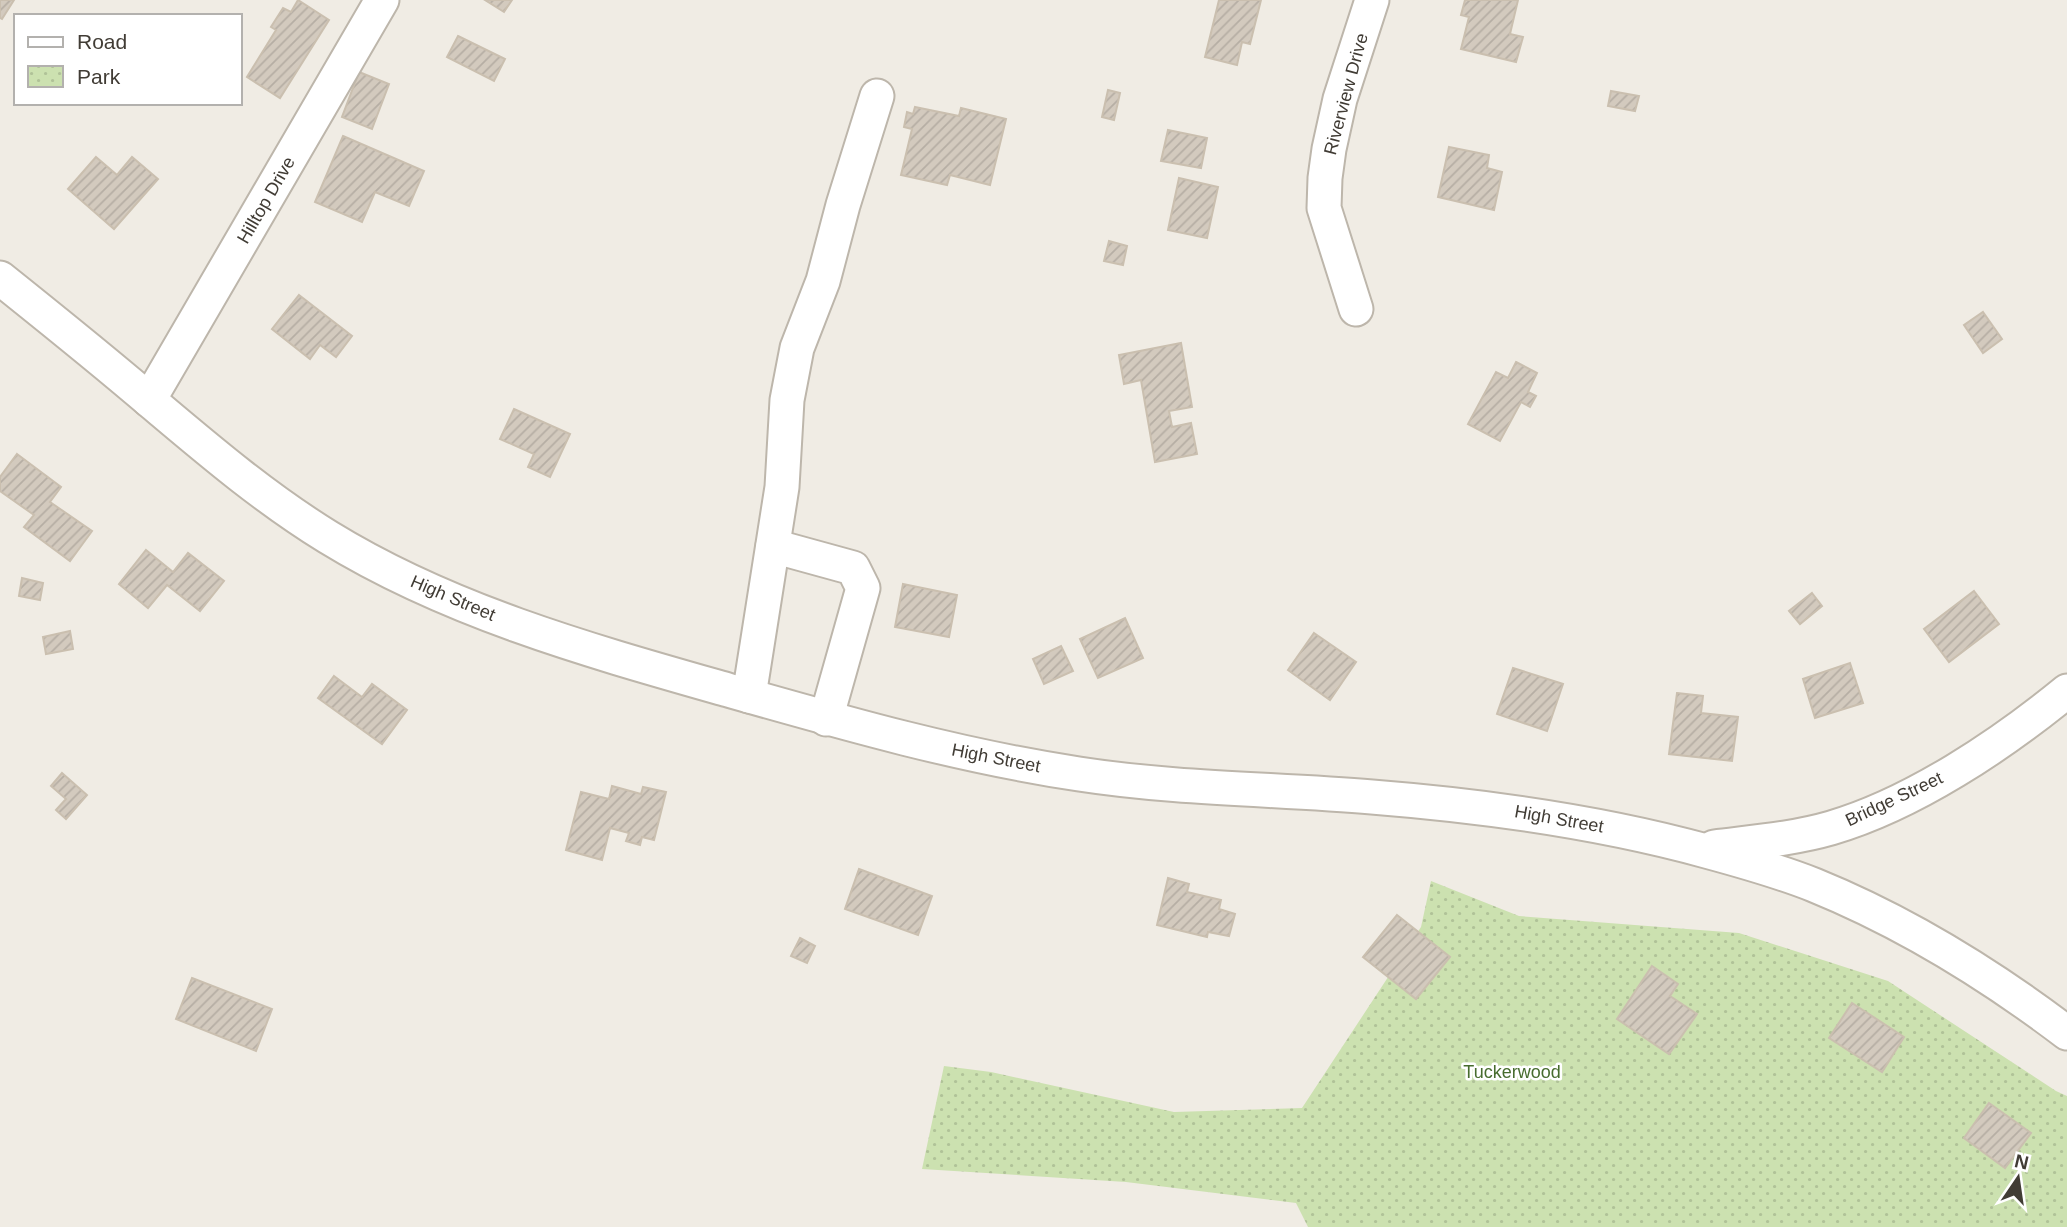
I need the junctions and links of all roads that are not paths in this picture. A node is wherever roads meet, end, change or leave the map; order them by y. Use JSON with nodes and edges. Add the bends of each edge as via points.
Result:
{"nodes":[{"id":1,"x":382,"y":0,"type":"edge"},
{"id":2,"x":1372,"y":0,"type":"edge"},
{"id":3,"x":877,"y":96,"type":"dead end"},
{"id":4,"x":0,"y":278,"type":"edge"},
{"id":5,"x":1356,"y":309,"type":"dead end"},
{"id":6,"x":149,"y":400,"type":"junction"},
{"id":7,"x":773,"y":546,"type":"junction"},
{"id":8,"x":2067,"y":691,"type":"edge"},
{"id":9,"x":749,"y":696,"type":"junction"},
{"id":10,"x":826,"y":719,"type":"junction"},
{"id":11,"x":1698,"y":849,"type":"junction"},
{"id":12,"x":2067,"y":1033,"type":"edge"}],
"edges":[{"from":1,"to":6,"type":"street","name":"Hilltop Drive"},
{"from":2,"to":5,"type":"street","name":"Riverview Drive","via":[[1340,99],[1325,178],[1324,208]]},
{"from":3,"to":7,"type":"street","via":[[823,281],[797,348],[787,400]]},
{"from":4,"to":6,"type":"street","name":"High Street"},
{"from":6,"to":9,"type":"street","name":"High Street","via":[[298,518],[395,574],[559,639]]},
{"from":7,"to":9,"type":"street"},
{"from":7,"to":10,"type":"street","via":[[853,568],[863,588]]},
{"from":8,"to":11,"type":"street","name":"Bridge Street","via":[[1983,752],[1877,811],[1799,835]]},
{"from":9,"to":10,"type":"street","name":"High Street"},
{"from":10,"to":11,"type":"street","name":"High Street","via":[[1080,775],[1473,806],[1602,826]]},
{"from":11,"to":12,"type":"street","name":"High Street","via":[[1811,883],[1882,915],[1960,959]]}]}
